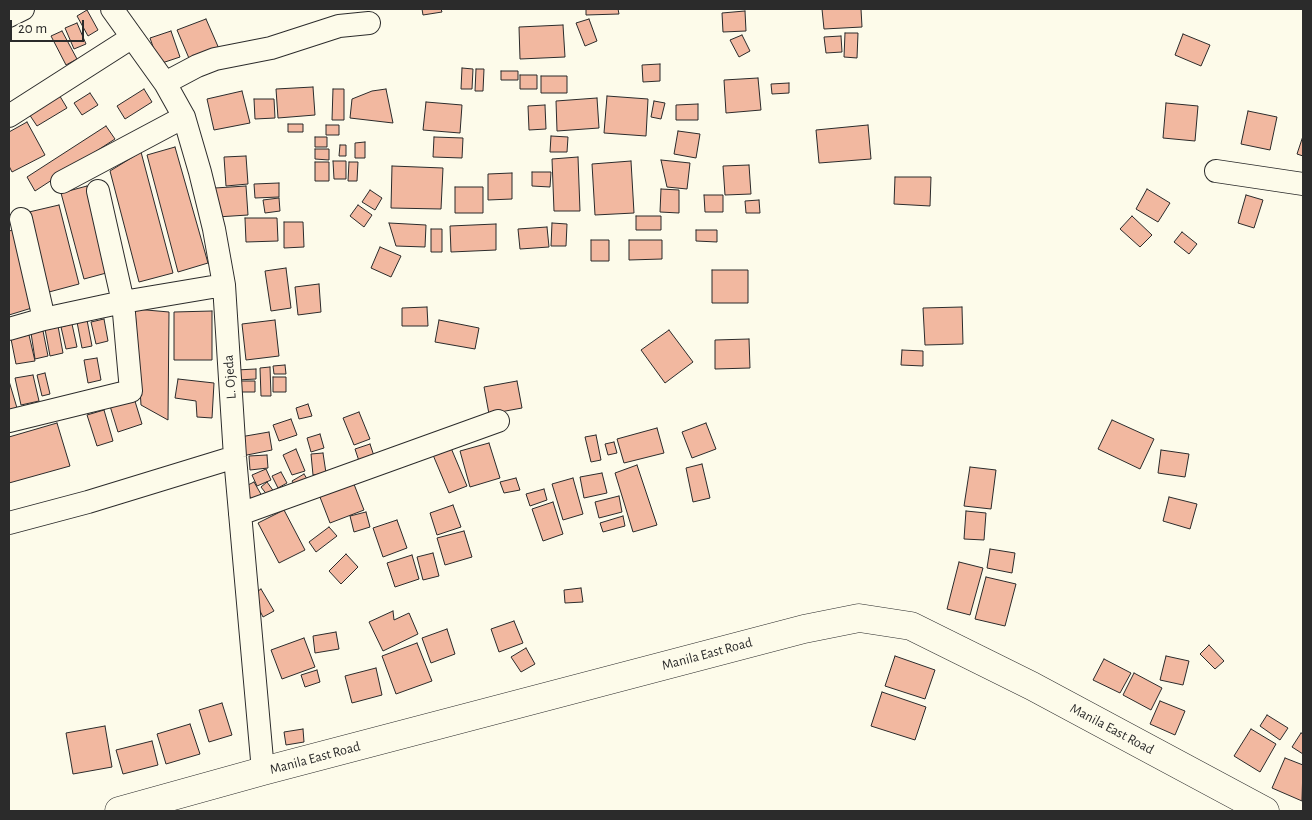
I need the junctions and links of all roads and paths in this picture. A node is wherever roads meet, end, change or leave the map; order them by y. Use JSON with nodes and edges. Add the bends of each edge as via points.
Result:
{"nodes":[{"id":1,"x":23,"y":9,"type":"edge"},
{"id":2,"x":112,"y":9,"type":"edge"},
{"id":3,"x":9,"y":16,"type":"edge"},
{"id":4,"x":369,"y":23,"type":"dead end"},
{"id":5,"x":132,"y":38,"type":"junction"},
{"id":6,"x":164,"y":83,"type":"junction"},
{"id":7,"x":9,"y":116,"type":"edge"},
{"id":8,"x":184,"y":117,"type":"junction"},
{"id":9,"x":1216,"y":171,"type":"dead end"},
{"id":10,"x":62,"y":182,"type":"dead end"},
{"id":11,"x":1303,"y":184,"type":"edge"},
{"id":12,"x":98,"y":191,"type":"dead end"},
{"id":13,"x":21,"y":219,"type":"dead end"},
{"id":14,"x":224,"y":285,"type":"junction"},
{"id":15,"x":123,"y":302,"type":"junction"},
{"id":16,"x":44,"y":320,"type":"junction"},
{"id":17,"x":9,"y":329,"type":"edge"},
{"id":18,"x":9,"y":421,"type":"edge"},
{"id":19,"x":498,"y":421,"type":"dead end"},
{"id":20,"x":235,"y":457,"type":"junction"},
{"id":21,"x":240,"y":514,"type":"junction"},
{"id":22,"x":9,"y":523,"type":"edge"},
{"id":23,"x":264,"y":772,"type":"junction"},
{"id":24,"x":119,"y":811,"type":"edge"},
{"id":25,"x":1265,"y":811,"type":"edge"}],
"edges":[{"from":1,"to":3,"type":"street"},
{"from":2,"to":5,"type":"street","name":"L. Ojeda"},
{"from":4,"to":6,"type":"street","via":[[339,26],[271,48],[215,60]]},
{"from":5,"to":6,"type":"street","name":"L. Ojeda"},
{"from":5,"to":7,"type":"street"},
{"from":6,"to":8,"type":"street","name":"L. Ojeda"},
{"from":8,"to":10,"type":"street"},
{"from":8,"to":14,"type":"street","name":"L. Ojeda","via":[[214,229]]},
{"from":9,"to":11,"type":"street"},
{"from":12,"to":15,"type":"street"},
{"from":13,"to":16,"type":"street"},
{"from":14,"to":15,"type":"street"},
{"from":14,"to":20,"type":"street","name":"L. Ojeda"},
{"from":15,"to":16,"type":"street"},
{"from":15,"to":18,"type":"street","via":[[131,391]]},
{"from":16,"to":17,"type":"street"},
{"from":19,"to":21,"type":"street"},
{"from":20,"to":21,"type":"street","name":"L. Ojeda"},
{"from":20,"to":22,"type":"street"},
{"from":21,"to":23,"type":"street","name":"L. Ojeda"},
{"from":23,"to":24,"type":"main road","name":"Manila East Road"},
{"from":23,"to":25,"type":"main road","name":"Manila East Road","via":[[804,629],[859,618],[911,626],[1032,686]]}]}
